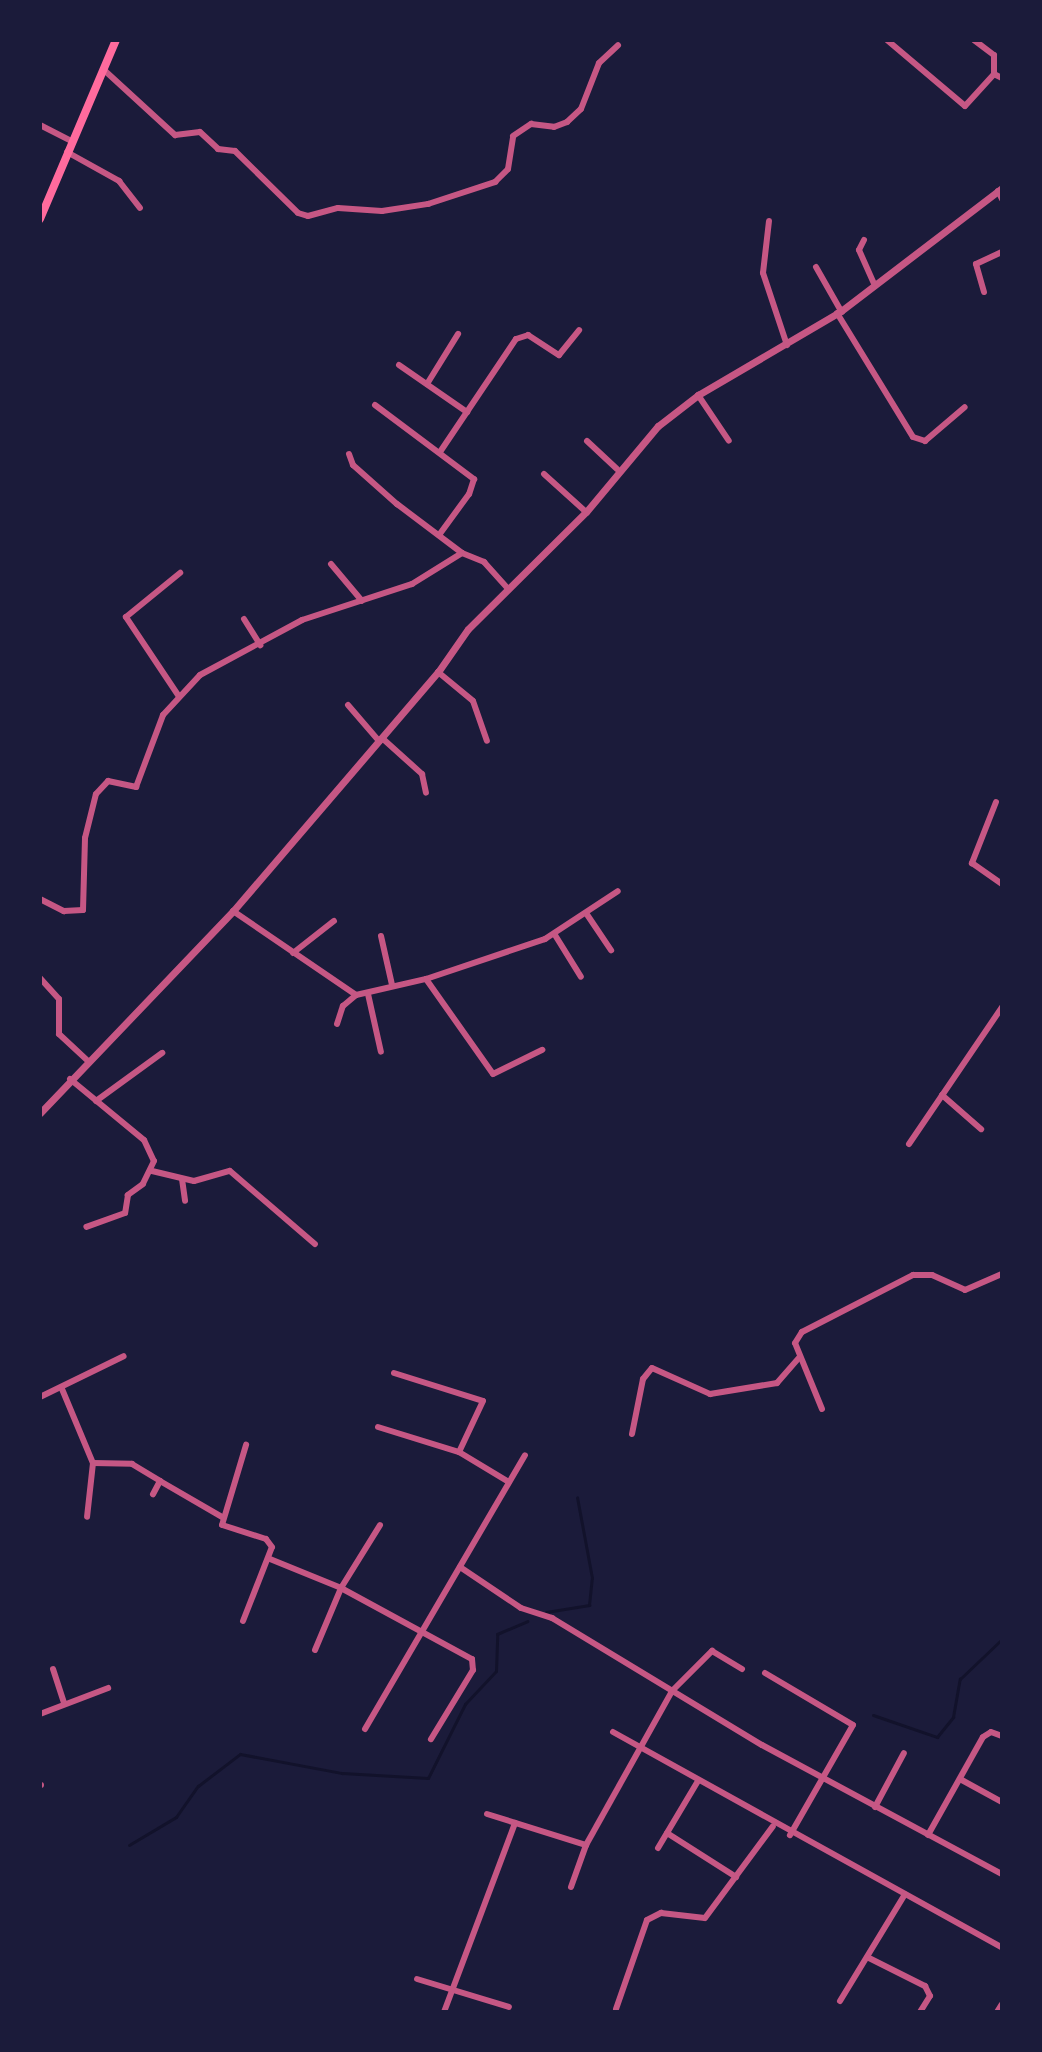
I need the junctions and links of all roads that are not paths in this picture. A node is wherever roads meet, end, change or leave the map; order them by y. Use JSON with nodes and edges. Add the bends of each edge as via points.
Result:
{"nodes":[{"id":1,"x":116,"y":40,"type":"edge"},
{"id":2,"x":610,"y":40,"type":"edge"},
{"id":3,"x":887,"y":40,"type":"edge"},
{"id":4,"x":974,"y":40,"type":"edge"},
{"id":5,"x":618,"y":45,"type":"dead end"},
{"id":6,"x":610,"y":50,"type":"junction"},
{"id":7,"x":103,"y":69,"type":"junction"},
{"id":8,"x":994,"y":74,"type":"junction"},
{"id":9,"x":1002,"y":78,"type":"edge"},
{"id":10,"x":40,"y":125,"type":"edge"},
{"id":11,"x":72,"y":141,"type":"junction"},
{"id":12,"x":67,"y":152,"type":"junction"},
{"id":13,"x":1001,"y":193,"type":"edge"},
{"id":14,"x":140,"y":208,"type":"dead end"},
{"id":15,"x":40,"y":219,"type":"edge"},
{"id":16,"x":769,"y":221,"type":"dead end"},
{"id":17,"x":864,"y":240,"type":"dead end"},
{"id":18,"x":1002,"y":252,"type":"edge"},
{"id":19,"x":816,"y":267,"type":"dead end"},
{"id":20,"x":875,"y":286,"type":"junction"},
{"id":21,"x":984,"y":292,"type":"dead end"},
{"id":22,"x":839,"y":312,"type":"junction"},
{"id":23,"x":579,"y":330,"type":"dead end"},
{"id":24,"x":458,"y":334,"type":"dead end"},
{"id":25,"x":787,"y":345,"type":"junction"},
{"id":26,"x":399,"y":365,"type":"dead end"},
{"id":27,"x":427,"y":384,"type":"junction"},
{"id":28,"x":698,"y":395,"type":"junction"},
{"id":29,"x":375,"y":405,"type":"dead end"},
{"id":30,"x":965,"y":407,"type":"dead end"},
{"id":31,"x":467,"y":412,"type":"junction"},
{"id":32,"x":587,"y":441,"type":"dead end"},
{"id":33,"x":729,"y":441,"type":"dead end"},
{"id":34,"x":440,"y":452,"type":"junction"},
{"id":35,"x":349,"y":454,"type":"dead end"},
{"id":36,"x":617,"y":469,"type":"junction"},
{"id":37,"x":544,"y":474,"type":"dead end"},
{"id":38,"x":586,"y":512,"type":"junction"},
{"id":39,"x":439,"y":535,"type":"junction"},
{"id":40,"x":462,"y":553,"type":"junction"},
{"id":41,"x":331,"y":564,"type":"dead end"},
{"id":42,"x":180,"y":573,"type":"dead end"},
{"id":43,"x":508,"y":589,"type":"junction"},
{"id":44,"x":362,"y":601,"type":"junction"},
{"id":45,"x":244,"y":619,"type":"dead end"},
{"id":46,"x":260,"y":645,"type":"junction"},
{"id":47,"x":438,"y":672,"type":"junction"},
{"id":48,"x":178,"y":695,"type":"junction"},
{"id":49,"x":348,"y":705,"type":"dead end"},
{"id":50,"x":380,"y":740,"type":"junction"},
{"id":51,"x":487,"y":741,"type":"dead end"},
{"id":52,"x":426,"y":793,"type":"dead end"},
{"id":53,"x":996,"y":802,"type":"dead end"},
{"id":54,"x":992,"y":816,"type":"junction"},
{"id":55,"x":1002,"y":823,"type":"edge"},
{"id":56,"x":1002,"y":884,"type":"edge"},
{"id":57,"x":618,"y":891,"type":"dead end"},
{"id":58,"x":40,"y":899,"type":"edge"},
{"id":59,"x":233,"y":911,"type":"junction"},
{"id":60,"x":586,"y":913,"type":"junction"},
{"id":61,"x":334,"y":921,"type":"dead end"},
{"id":62,"x":555,"y":935,"type":"junction"},
{"id":63,"x":381,"y":936,"type":"dead end"},
{"id":64,"x":611,"y":950,"type":"dead end"},
{"id":65,"x":293,"y":953,"type":"junction"},
{"id":66,"x":581,"y":977,"type":"dead end"},
{"id":67,"x":40,"y":978,"type":"edge"},
{"id":68,"x":426,"y":979,"type":"junction"},
{"id":69,"x":392,"y":985,"type":"junction"},
{"id":70,"x":368,"y":994,"type":"junction"},
{"id":71,"x":356,"y":995,"type":"junction"},
{"id":72,"x":1002,"y":1007,"type":"edge"},
{"id":73,"x":337,"y":1024,"type":"dead end"},
{"id":74,"x":542,"y":1050,"type":"dead end"},
{"id":75,"x":381,"y":1052,"type":"dead end"},
{"id":76,"x":162,"y":1053,"type":"dead end"},
{"id":77,"x":87,"y":1060,"type":"junction"},
{"id":78,"x":70,"y":1079,"type":"junction"},
{"id":79,"x":942,"y":1095,"type":"junction"},
{"id":80,"x":96,"y":1101,"type":"junction"},
{"id":81,"x":40,"y":1113,"type":"edge"},
{"id":82,"x":981,"y":1129,"type":"dead end"},
{"id":83,"x":909,"y":1144,"type":"dead end"},
{"id":84,"x":152,"y":1171,"type":"junction"},
{"id":85,"x":182,"y":1179,"type":"junction"},
{"id":86,"x":185,"y":1201,"type":"dead end"},
{"id":87,"x":86,"y":1227,"type":"dead end"},
{"id":88,"x":315,"y":1244,"type":"dead end"},
{"id":89,"x":1002,"y":1274,"type":"edge"},
{"id":90,"x":124,"y":1356,"type":"dead end"},
{"id":91,"x":799,"y":1358,"type":"junction"},
{"id":92,"x":394,"y":1373,"type":"dead end"},
{"id":93,"x":62,"y":1389,"type":"junction"},
{"id":94,"x":40,"y":1397,"type":"edge"},
{"id":95,"x":822,"y":1409,"type":"dead end"},
{"id":96,"x":378,"y":1427,"type":"dead end"},
{"id":97,"x":632,"y":1434,"type":"dead end"},
{"id":98,"x":246,"y":1445,"type":"dead end"},
{"id":99,"x":459,"y":1452,"type":"junction"},
{"id":100,"x":525,"y":1455,"type":"dead end"},
{"id":101,"x":93,"y":1463,"type":"junction"},
{"id":102,"x":160,"y":1481,"type":"junction"},
{"id":103,"x":509,"y":1482,"type":"junction"},
{"id":104,"x":153,"y":1494,"type":"dead end"},
{"id":105,"x":87,"y":1517,"type":"dead end"},
{"id":106,"x":222,"y":1517,"type":"junction"},
{"id":107,"x":380,"y":1525,"type":"dead end"},
{"id":108,"x":270,"y":1559,"type":"junction"},
{"id":109,"x":460,"y":1567,"type":"junction"},
{"id":110,"x":341,"y":1588,"type":"junction"},
{"id":111,"x":243,"y":1621,"type":"dead end"},
{"id":112,"x":422,"y":1631,"type":"junction"},
{"id":113,"x":315,"y":1650,"type":"dead end"},
{"id":114,"x":53,"y":1669,"type":"dead end"},
{"id":115,"x":742,"y":1669,"type":"dead end"},
{"id":116,"x":765,"y":1673,"type":"dead end"},
{"id":117,"x":108,"y":1688,"type":"dead end"},
{"id":118,"x":672,"y":1691,"type":"junction"},
{"id":119,"x":64,"y":1703,"type":"junction"},
{"id":120,"x":40,"y":1714,"type":"edge"},
{"id":121,"x":365,"y":1729,"type":"dead end"},
{"id":122,"x":613,"y":1732,"type":"dead end"},
{"id":123,"x":1002,"y":1736,"type":"edge"},
{"id":124,"x":431,"y":1739,"type":"dead end"},
{"id":125,"x":641,"y":1748,"type":"junction"},
{"id":126,"x":904,"y":1753,"type":"dead end"},
{"id":127,"x":823,"y":1778,"type":"junction"},
{"id":128,"x":960,"y":1779,"type":"junction"},
{"id":129,"x":698,"y":1781,"type":"junction"},
{"id":130,"x":1002,"y":1802,"type":"edge"},
{"id":131,"x":875,"y":1807,"type":"junction"},
{"id":132,"x":487,"y":1814,"type":"dead end"},
{"id":133,"x":515,"y":1823,"type":"junction"},
{"id":134,"x":773,"y":1826,"type":"junction"},
{"id":135,"x":667,"y":1833,"type":"junction"},
{"id":136,"x":790,"y":1835,"type":"junction"},
{"id":137,"x":928,"y":1835,"type":"junction"},
{"id":138,"x":586,"y":1845,"type":"junction"},
{"id":139,"x":658,"y":1848,"type":"dead end"},
{"id":140,"x":1002,"y":1874,"type":"edge"},
{"id":141,"x":736,"y":1877,"type":"junction"},
{"id":142,"x":571,"y":1887,"type":"dead end"},
{"id":143,"x":905,"y":1894,"type":"junction"},
{"id":144,"x":1002,"y":1948,"type":"edge"},
{"id":145,"x":869,"y":1958,"type":"junction"},
{"id":146,"x":417,"y":1979,"type":"dead end"},
{"id":147,"x":450,"y":1991,"type":"junction"},
{"id":148,"x":840,"y":2001,"type":"dead end"},
{"id":149,"x":1002,"y":2004,"type":"edge"},
{"id":150,"x":509,"y":2007,"type":"dead end"},
{"id":151,"x":616,"y":2009,"type":"dead end"},
{"id":152,"x":444,"y":2012,"type":"edge"},
{"id":153,"x":920,"y":2012,"type":"edge"},
{"id":154,"x":997,"y":2012,"type":"edge"}],
"edges":[{"from":1,"to":7,"type":"main road"},
{"from":2,"to":6,"type":"street"},
{"from":3,"to":8,"type":"street","via":[[965,106]]},
{"from":4,"to":8,"type":"street","via":[[994,55]]},
{"from":5,"to":6,"type":"street"},
{"from":6,"to":7,"type":"street","via":[[599,63],[581,109],[561,126],[537,123],[519,131],[512,139],[508,169],[495,182],[428,204],[382,211],[338,208],[308,216],[298,213],[235,151],[219,149],[200,132],[175,135]]},
{"from":7,"to":11,"type":"main road"},
{"from":8,"to":9,"type":"street"},
{"from":10,"to":11,"type":"street"},
{"from":11,"to":12,"type":"main road"},
{"from":12,"to":14,"type":"street","via":[[119,181]]},
{"from":12,"to":15,"type":"main road"},
{"from":13,"to":20,"type":"street"},
{"from":16,"to":25,"type":"street","via":[[763,273]]},
{"from":17,"to":20,"type":"street","via":[[859,250]]},
{"from":18,"to":21,"type":"street","via":[[976,264]]},
{"from":19,"to":22,"type":"street"},
{"from":20,"to":22,"type":"street"},
{"from":22,"to":25,"type":"street"},
{"from":22,"to":30,"type":"street","via":[[916,440],[925,441]]},
{"from":23,"to":31,"type":"street","via":[[559,355],[528,335],[516,339]]},
{"from":24,"to":27,"type":"street"},
{"from":25,"to":28,"type":"street"},
{"from":26,"to":27,"type":"street"},
{"from":27,"to":31,"type":"street"},
{"from":28,"to":33,"type":"street"},
{"from":28,"to":36,"type":"street","via":[[658,426]]},
{"from":29,"to":34,"type":"street"},
{"from":31,"to":34,"type":"street"},
{"from":32,"to":36,"type":"street"},
{"from":34,"to":39,"type":"street","via":[[474,484]]},
{"from":35,"to":39,"type":"street","via":[[353,465]]},
{"from":36,"to":38,"type":"street"},
{"from":37,"to":38,"type":"street"},
{"from":38,"to":43,"type":"street"},
{"from":39,"to":40,"type":"street"},
{"from":40,"to":43,"type":"street","via":[[484,562]]},
{"from":40,"to":44,"type":"street","via":[[412,584]]},
{"from":41,"to":44,"type":"street"},
{"from":42,"to":48,"type":"street","via":[[126,617]]},
{"from":43,"to":47,"type":"street","via":[[468,629]]},
{"from":44,"to":46,"type":"street","via":[[302,620]]},
{"from":45,"to":46,"type":"street"},
{"from":46,"to":48,"type":"street","via":[[200,675]]},
{"from":47,"to":50,"type":"street"},
{"from":47,"to":51,"type":"street","via":[[473,701]]},
{"from":48,"to":58,"type":"street","via":[[158,724],[136,787],[105,782],[96,794],[85,838],[83,910],[64,911]]},
{"from":49,"to":50,"type":"street"},
{"from":50,"to":52,"type":"street","via":[[422,774]]},
{"from":50,"to":59,"type":"street"},
{"from":53,"to":54,"type":"street"},
{"from":54,"to":55,"type":"street"},
{"from":54,"to":56,"type":"street","via":[[972,863]]},
{"from":57,"to":60,"type":"street"},
{"from":59,"to":65,"type":"street"},
{"from":59,"to":77,"type":"street"},
{"from":60,"to":62,"type":"street"},
{"from":60,"to":64,"type":"street"},
{"from":61,"to":65,"type":"street"},
{"from":62,"to":66,"type":"street"},
{"from":62,"to":68,"type":"street"},
{"from":63,"to":69,"type":"street"},
{"from":65,"to":71,"type":"street"},
{"from":67,"to":77,"type":"street","via":[[59,999],[59,1034]]},
{"from":68,"to":69,"type":"street"},
{"from":68,"to":74,"type":"street","via":[[493,1074]]},
{"from":69,"to":70,"type":"street"},
{"from":70,"to":71,"type":"street"},
{"from":70,"to":75,"type":"street"},
{"from":71,"to":73,"type":"street","via":[[343,1006]]},
{"from":72,"to":79,"type":"street"},
{"from":76,"to":80,"type":"street"},
{"from":77,"to":78,"type":"street"},
{"from":78,"to":80,"type":"street"},
{"from":78,"to":81,"type":"street"},
{"from":79,"to":82,"type":"street"},
{"from":79,"to":83,"type":"street"},
{"from":80,"to":84,"type":"street","via":[[151,1149]]},
{"from":84,"to":85,"type":"street"},
{"from":84,"to":87,"type":"street","via":[[130,1193],[125,1213]]},
{"from":85,"to":86,"type":"street"},
{"from":85,"to":88,"type":"street","via":[[230,1171]]},
{"from":89,"to":91,"type":"street","via":[[965,1290],[932,1275],[913,1275],[802,1332],[795,1343]]},
{"from":90,"to":93,"type":"street"},
{"from":91,"to":95,"type":"street"},
{"from":91,"to":97,"type":"street","via":[[777,1383],[710,1394],[652,1368],[643,1379]]},
{"from":92,"to":99,"type":"street","via":[[483,1401]]},
{"from":93,"to":94,"type":"street"},
{"from":93,"to":101,"type":"street"},
{"from":96,"to":99,"type":"street"},
{"from":98,"to":106,"type":"street"},
{"from":99,"to":103,"type":"street"},
{"from":100,"to":103,"type":"street"},
{"from":101,"to":102,"type":"street","via":[[132,1464]]},
{"from":101,"to":105,"type":"street"},
{"from":102,"to":104,"type":"street"},
{"from":102,"to":106,"type":"street"},
{"from":103,"to":109,"type":"street"},
{"from":106,"to":108,"type":"street","via":[[224,1528],[270,1542]]},
{"from":107,"to":110,"type":"street"},
{"from":108,"to":110,"type":"street"},
{"from":108,"to":111,"type":"street"},
{"from":109,"to":112,"type":"street"},
{"from":109,"to":118,"type":"street","via":[[521,1608],[552,1618]]},
{"from":110,"to":112,"type":"street"},
{"from":110,"to":113,"type":"street"},
{"from":112,"to":121,"type":"street"},
{"from":112,"to":124,"type":"street","via":[[475,1665]]},
{"from":114,"to":119,"type":"street"},
{"from":115,"to":118,"type":"street","via":[[712,1651]]},
{"from":116,"to":127,"type":"street","via":[[851,1723]]},
{"from":117,"to":119,"type":"street"},
{"from":118,"to":125,"type":"street"},
{"from":118,"to":127,"type":"street"},
{"from":119,"to":120,"type":"street"},
{"from":122,"to":125,"type":"street"},
{"from":123,"to":128,"type":"street","via":[[991,1732],[983,1737]]},
{"from":125,"to":129,"type":"street"},
{"from":125,"to":138,"type":"street"},
{"from":126,"to":131,"type":"street"},
{"from":127,"to":131,"type":"street"},
{"from":127,"to":136,"type":"street"},
{"from":128,"to":130,"type":"street"},
{"from":128,"to":137,"type":"street"},
{"from":129,"to":134,"type":"street"},
{"from":129,"to":135,"type":"street"},
{"from":131,"to":137,"type":"street"},
{"from":132,"to":133,"type":"street"},
{"from":133,"to":138,"type":"street"},
{"from":133,"to":147,"type":"street"},
{"from":134,"to":136,"type":"street"},
{"from":134,"to":141,"type":"street"},
{"from":135,"to":139,"type":"street"},
{"from":135,"to":141,"type":"street"},
{"from":136,"to":143,"type":"street"},
{"from":137,"to":140,"type":"street"},
{"from":138,"to":142,"type":"street"},
{"from":141,"to":151,"type":"street","via":[[705,1918],[661,1913],[647,1920]]},
{"from":143,"to":144,"type":"street"},
{"from":143,"to":145,"type":"street"},
{"from":145,"to":148,"type":"street"},
{"from":145,"to":153,"type":"street","via":[[925,1986],[930,1996]]},
{"from":146,"to":147,"type":"street"},
{"from":147,"to":150,"type":"street"},
{"from":147,"to":152,"type":"street"},
{"from":149,"to":154,"type":"street"}]}
